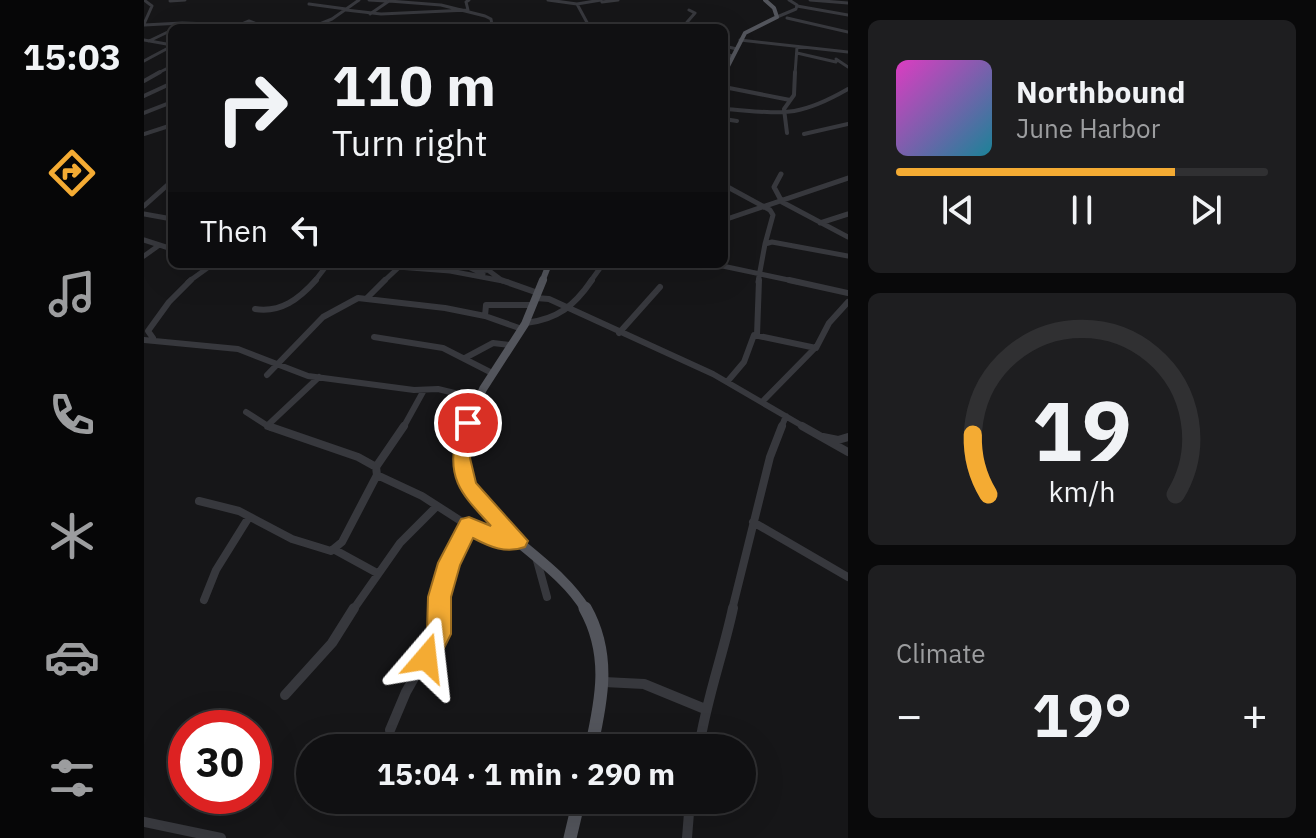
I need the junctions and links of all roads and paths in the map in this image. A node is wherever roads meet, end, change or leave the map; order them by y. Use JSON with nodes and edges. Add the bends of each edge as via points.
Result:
{"nodes":[{"id":1,"x":144,"y":0,"type":"edge"},
{"id":2,"x":185,"y":0,"type":"edge"},
{"id":3,"x":359,"y":0,"type":"edge"},
{"id":4,"x":369,"y":0,"type":"edge"},
{"id":5,"x":469,"y":0,"type":"edge"},
{"id":6,"x":550,"y":0,"type":"edge"},
{"id":7,"x":618,"y":0,"type":"edge"},
{"id":8,"x":765,"y":0,"type":"edge"},
{"id":9,"x":789,"y":0,"type":"edge"},
{"id":10,"x":810,"y":0,"type":"edge"},
{"id":11,"x":170,"y":1,"type":"edge"},
{"id":12,"x":404,"y":1,"type":"edge"},
{"id":13,"x":601,"y":1,"type":"edge"},
{"id":14,"x":387,"y":2,"type":"edge"},
{"id":15,"x":848,"y":3,"type":"edge"},
{"id":16,"x":309,"y":4,"type":"dead end"},
{"id":17,"x":577,"y":4,"type":"junction"},
{"id":18,"x":797,"y":6,"type":"junction"},
{"id":19,"x":346,"y":9,"type":"junction"},
{"id":20,"x":468,"y":10,"type":"junction"},
{"id":21,"x":689,"y":10,"type":"dead end"},
{"id":22,"x":370,"y":14,"type":"junction"},
{"id":23,"x":848,"y":15,"type":"edge"},
{"id":24,"x":777,"y":17,"type":"junction"},
{"id":25,"x":787,"y":18,"type":"dead end"},
{"id":26,"x":183,"y":23,"type":"joint"},
{"id":27,"x":196,"y":24,"type":"edge"},
{"id":28,"x":318,"y":24,"type":"edge"},
{"id":29,"x":492,"y":24,"type":"edge"},
{"id":30,"x":588,"y":24,"type":"edge"},
{"id":31,"x":685,"y":24,"type":"edge"},
{"id":32,"x":144,"y":25,"type":"edge"},
{"id":33,"x":168,"y":31,"type":"edge"},
{"id":34,"x":848,"y":32,"type":"edge"},
{"id":35,"x":740,"y":40,"type":"junction"},
{"id":36,"x":146,"y":41,"type":"edge"},
{"id":37,"x":168,"y":45,"type":"edge"},
{"id":38,"x":728,"y":47,"type":"edge"},
{"id":39,"x":168,"y":48,"type":"edge"},
{"id":40,"x":737,"y":49,"type":"junction"},
{"id":41,"x":797,"y":50,"type":"junction"},
{"id":42,"x":830,"y":51,"type":"junction"},
{"id":43,"x":848,"y":52,"type":"edge"},
{"id":44,"x":728,"y":55,"type":"edge"},
{"id":45,"x":733,"y":56,"type":"junction"},
{"id":46,"x":144,"y":61,"type":"edge"},
{"id":47,"x":836,"y":62,"type":"junction"},
{"id":48,"x":728,"y":67,"type":"edge"},
{"id":49,"x":848,"y":67,"type":"edge"},
{"id":50,"x":168,"y":68,"type":"edge"},
{"id":51,"x":144,"y":81,"type":"edge"},
{"id":52,"x":168,"y":85,"type":"edge"},
{"id":53,"x":728,"y":88,"type":"edge"},
{"id":54,"x":848,"y":89,"type":"edge"},
{"id":55,"x":144,"y":96,"type":"edge"},
{"id":56,"x":790,"y":100,"type":"junction"},
{"id":57,"x":168,"y":104,"type":"edge"},
{"id":58,"x":728,"y":109,"type":"edge"},
{"id":59,"x":144,"y":113,"type":"edge"},
{"id":60,"x":786,"y":114,"type":"junction"},
{"id":61,"x":728,"y":120,"type":"edge"},
{"id":62,"x":737,"y":121,"type":"dead end"},
{"id":63,"x":848,"y":124,"type":"edge"},
{"id":64,"x":168,"y":126,"type":"edge"},
{"id":65,"x":787,"y":133,"type":"dead end"},
{"id":66,"x":144,"y":134,"type":"edge"},
{"id":67,"x":804,"y":134,"type":"dead end"},
{"id":68,"x":781,"y":174,"type":"dead end"},
{"id":69,"x":848,"y":178,"type":"edge"},
{"id":70,"x":168,"y":185,"type":"edge"},
{"id":71,"x":728,"y":187,"type":"edge"},
{"id":72,"x":782,"y":202,"type":"junction"},
{"id":73,"x":144,"y":206,"type":"edge"},
{"id":74,"x":762,"y":206,"type":"junction"},
{"id":75,"x":144,"y":214,"type":"edge"},
{"id":76,"x":848,"y":214,"type":"edge"},
{"id":77,"x":168,"y":218,"type":"edge"},
{"id":78,"x":728,"y":219,"type":"edge"},
{"id":79,"x":820,"y":223,"type":"junction"},
{"id":80,"x":848,"y":237,"type":"edge"},
{"id":81,"x":144,"y":240,"type":"edge"},
{"id":82,"x":765,"y":244,"type":"junction"},
{"id":83,"x":158,"y":246,"type":"junction"},
{"id":84,"x":168,"y":248,"type":"edge"},
{"id":85,"x":144,"y":256,"type":"edge"},
{"id":86,"x":848,"y":256,"type":"edge"},
{"id":87,"x":728,"y":267,"type":"edge"},
{"id":88,"x":207,"y":268,"type":"edge"},
{"id":89,"x":325,"y":268,"type":"edge"},
{"id":90,"x":398,"y":268,"type":"joint"},
{"id":91,"x":471,"y":268,"type":"edge"},
{"id":92,"x":548,"y":268,"type":"edge"},
{"id":93,"x":600,"y":268,"type":"edge"},
{"id":94,"x":478,"y":271,"type":"junction"},
{"id":95,"x":760,"y":273,"type":"junction"},
{"id":96,"x":488,"y":278,"type":"junction"},
{"id":97,"x":502,"y":280,"type":"junction"},
{"id":98,"x":660,"y":287,"type":"dead end"},
{"id":99,"x":848,"y":293,"type":"edge"},
{"id":100,"x":368,"y":297,"type":"junction"},
{"id":101,"x":536,"y":299,"type":"junction"},
{"id":102,"x":848,"y":302,"type":"edge"},
{"id":103,"x":255,"y":309,"type":"dead end"},
{"id":104,"x":570,"y":309,"type":"junction"},
{"id":105,"x":485,"y":316,"type":"junction"},
{"id":106,"x":524,"y":326,"type":"junction"},
{"id":107,"x":619,"y":333,"type":"junction"},
{"id":108,"x":757,"y":335,"type":"junction"},
{"id":109,"x":374,"y":337,"type":"dead end"},
{"id":110,"x":153,"y":338,"type":"junction"},
{"id":111,"x":144,"y":340,"type":"edge"},
{"id":112,"x":510,"y":345,"type":"junction"},
{"id":113,"x":814,"y":349,"type":"junction"},
{"id":114,"x":465,"y":358,"type":"junction"},
{"id":115,"x":278,"y":363,"type":"junction"},
{"id":116,"x":492,"y":373,"type":"junction"},
{"id":117,"x":267,"y":375,"type":"dead end"},
{"id":118,"x":319,"y":377,"type":"junction"},
{"id":119,"x":727,"y":382,"type":"junction"},
{"id":120,"x":424,"y":390,"type":"junction"},
{"id":121,"x":475,"y":398,"type":"junction"},
{"id":122,"x":762,"y":402,"type":"junction"},
{"id":123,"x":246,"y":412,"type":"dead end"},
{"id":124,"x":786,"y":416,"type":"junction"},
{"id":125,"x":268,"y":425,"type":"junction"},
{"id":126,"x":822,"y":437,"type":"junction"},
{"id":127,"x":848,"y":437,"type":"edge"},
{"id":128,"x":848,"y":452,"type":"edge"},
{"id":129,"x":376,"y":471,"type":"junction"},
{"id":130,"x":199,"y":501,"type":"dead end"},
{"id":131,"x":437,"y":506,"type":"junction"},
{"id":132,"x":249,"y":517,"type":"junction"},
{"id":133,"x":753,"y":522,"type":"junction"},
{"id":134,"x":469,"y":526,"type":"junction"},
{"id":135,"x":518,"y":541,"type":"junction"},
{"id":136,"x":335,"y":550,"type":"junction"},
{"id":137,"x":536,"y":557,"type":"junction"},
{"id":138,"x":377,"y":573,"type":"junction"},
{"id":139,"x":848,"y":577,"type":"edge"},
{"id":140,"x":547,"y":597,"type":"dead end"},
{"id":141,"x":204,"y":600,"type":"dead end"},
{"id":142,"x":604,"y":682,"type":"junction"},
{"id":143,"x":285,"y":695,"type":"dead end"},
{"id":144,"x":705,"y":709,"type":"junction"},
{"id":145,"x":390,"y":730,"type":"dead end"},
{"id":146,"x":594,"y":734,"type":"edge"},
{"id":147,"x":701,"y":734,"type":"edge"},
{"id":148,"x":576,"y":814,"type":"edge"},
{"id":149,"x":689,"y":814,"type":"edge"},
{"id":150,"x":144,"y":822,"type":"edge"},
{"id":151,"x":221,"y":838,"type":"edge"},
{"id":152,"x":570,"y":838,"type":"edge"},
{"id":153,"x":687,"y":838,"type":"edge"}],
"edges":[{"from":1,"to":32,"type":"street","via":[[152,6]]},
{"from":2,"to":11,"type":"street"},
{"from":3,"to":19,"type":"street"},
{"from":4,"to":14,"type":"street"},
{"from":5,"to":20,"type":"street"},
{"from":6,"to":17,"type":"street"},
{"from":7,"to":13,"type":"street"},
{"from":8,"to":24,"type":"main road"},
{"from":9,"to":18,"type":"street"},
{"from":10,"to":15,"type":"street"},
{"from":12,"to":14,"type":"street"},
{"from":12,"to":20,"type":"street"},
{"from":13,"to":17,"type":"street"},
{"from":14,"to":22,"type":"street"},
{"from":16,"to":19,"type":"street"},
{"from":17,"to":30,"type":"street"},
{"from":18,"to":23,"type":"street"},
{"from":18,"to":24,"type":"street"},
{"from":19,"to":22,"type":"street"},
{"from":19,"to":28,"type":"street"},
{"from":20,"to":22,"type":"street"},
{"from":20,"to":29,"type":"street"},
{"from":21,"to":31,"type":"street","via":[[695,13]]},
{"from":24,"to":35,"type":"main road"},
{"from":25,"to":34,"type":"street"},
{"from":26,"to":27,"type":"street"},
{"from":26,"to":32,"type":"street"},
{"from":33,"to":36,"type":"street"},
{"from":35,"to":40,"type":"main road"},
{"from":35,"to":41,"type":"street"},
{"from":36,"to":37,"type":"street"},
{"from":38,"to":40,"type":"street"},
{"from":39,"to":46,"type":"street"},
{"from":40,"to":45,"type":"main road"},
{"from":41,"to":42,"type":"street"},
{"from":41,"to":47,"type":"street"},
{"from":41,"to":56,"type":"street"},
{"from":42,"to":43,"type":"street"},
{"from":42,"to":47,"type":"street","via":[[838,56]]},
{"from":44,"to":45,"type":"street"},
{"from":45,"to":48,"type":"main road"},
{"from":47,"to":49,"type":"street"},
{"from":50,"to":51,"type":"street"},
{"from":52,"to":55,"type":"street"},
{"from":53,"to":56,"type":"street"},
{"from":54,"to":60,"type":"street","via":[[820,105]]},
{"from":56,"to":60,"type":"street"},
{"from":57,"to":59,"type":"street"},
{"from":58,"to":60,"type":"street"},
{"from":60,"to":65,"type":"street"},
{"from":61,"to":62,"type":"street"},
{"from":63,"to":67,"type":"street"},
{"from":64,"to":66,"type":"street"},
{"from":68,"to":72,"type":"street","via":[[774,187]]},
{"from":69,"to":72,"type":"street"},
{"from":70,"to":73,"type":"street"},
{"from":71,"to":74,"type":"street"},
{"from":72,"to":74,"type":"street"},
{"from":72,"to":79,"type":"street"},
{"from":74,"to":78,"type":"street"},
{"from":74,"to":82,"type":"street","via":[[773,215]]},
{"from":75,"to":77,"type":"street"},
{"from":76,"to":79,"type":"street"},
{"from":79,"to":80,"type":"street"},
{"from":81,"to":83,"type":"street"},
{"from":82,"to":86,"type":"street"},
{"from":82,"to":95,"type":"street"},
{"from":83,"to":84,"type":"street"},
{"from":83,"to":85,"type":"street"},
{"from":87,"to":95,"type":"street"},
{"from":88,"to":110,"type":"street","via":[[155,320],[148,331]]},
{"from":89,"to":103,"type":"street","via":[[291,302],[271,312]]},
{"from":90,"to":96,"type":"street"},
{"from":90,"to":100,"type":"street"},
{"from":91,"to":94,"type":"street"},
{"from":92,"to":101,"type":"main road"},
{"from":93,"to":104,"type":"street"},
{"from":94,"to":96,"type":"street"},
{"from":94,"to":97,"type":"street","via":[[488,270]]},
{"from":95,"to":99,"type":"street"},
{"from":95,"to":108,"type":"street"},
{"from":96,"to":97,"type":"street"},
{"from":97,"to":101,"type":"street"},
{"from":98,"to":107,"type":"street"},
{"from":100,"to":105,"type":"street"},
{"from":100,"to":115,"type":"street","via":[[323,317]]},
{"from":101,"to":104,"type":"street"},
{"from":101,"to":105,"type":"street","via":[[486,305]]},
{"from":101,"to":106,"type":"main road"},
{"from":102,"to":113,"type":"street"},
{"from":104,"to":106,"type":"street","via":[[554,320]]},
{"from":104,"to":107,"type":"street"},
{"from":105,"to":106,"type":"street"},
{"from":106,"to":112,"type":"main road"},
{"from":107,"to":119,"type":"street"},
{"from":108,"to":113,"type":"street"},
{"from":108,"to":119,"type":"street","via":[[750,340],[738,373]]},
{"from":109,"to":114,"type":"street","via":[[443,348]]},
{"from":110,"to":111,"type":"street"},
{"from":110,"to":115,"type":"street","via":[[238,349]]},
{"from":112,"to":114,"type":"street","via":[[493,343]]},
{"from":112,"to":116,"type":"main road"},
{"from":113,"to":122,"type":"street"},
{"from":114,"to":116,"type":"street"},
{"from":115,"to":117,"type":"street"},
{"from":115,"to":118,"type":"street"},
{"from":116,"to":121,"type":"main road"},
{"from":118,"to":120,"type":"street"},
{"from":118,"to":125,"type":"street"},
{"from":119,"to":122,"type":"street"},
{"from":120,"to":121,"type":"street"},
{"from":120,"to":129,"type":"street"},
{"from":121,"to":135,"type":"main road","via":[[463,442],[462,474],[473,495]]},
{"from":122,"to":124,"type":"street"},
{"from":123,"to":125,"type":"street"},
{"from":124,"to":126,"type":"street"},
{"from":124,"to":133,"type":"street"},
{"from":125,"to":129,"type":"street","via":[[350,454]]},
{"from":126,"to":127,"type":"street"},
{"from":126,"to":128,"type":"street"},
{"from":129,"to":131,"type":"street"},
{"from":129,"to":136,"type":"street"},
{"from":130,"to":132,"type":"street"},
{"from":131,"to":134,"type":"street"},
{"from":131,"to":138,"type":"street"},
{"from":132,"to":136,"type":"street","via":[[321,550]]},
{"from":132,"to":141,"type":"street"},
{"from":133,"to":139,"type":"street"},
{"from":133,"to":144,"type":"street","via":[[722,661]]},
{"from":134,"to":135,"type":"street","via":[[497,540]]},
{"from":134,"to":145,"type":"street","via":[[449,563],[440,597],[439,634]]},
{"from":135,"to":137,"type":"main road"},
{"from":136,"to":138,"type":"street"},
{"from":137,"to":140,"type":"street"},
{"from":137,"to":142,"type":"main road","via":[[575,592],[591,619],[602,652]]},
{"from":138,"to":143,"type":"street","via":[[338,636]]},
{"from":142,"to":144,"type":"street","via":[[636,680]]},
{"from":142,"to":146,"type":"main road"},
{"from":144,"to":147,"type":"street"},
{"from":148,"to":152,"type":"main road"},
{"from":149,"to":153,"type":"street"},
{"from":150,"to":151,"type":"street"}]}
